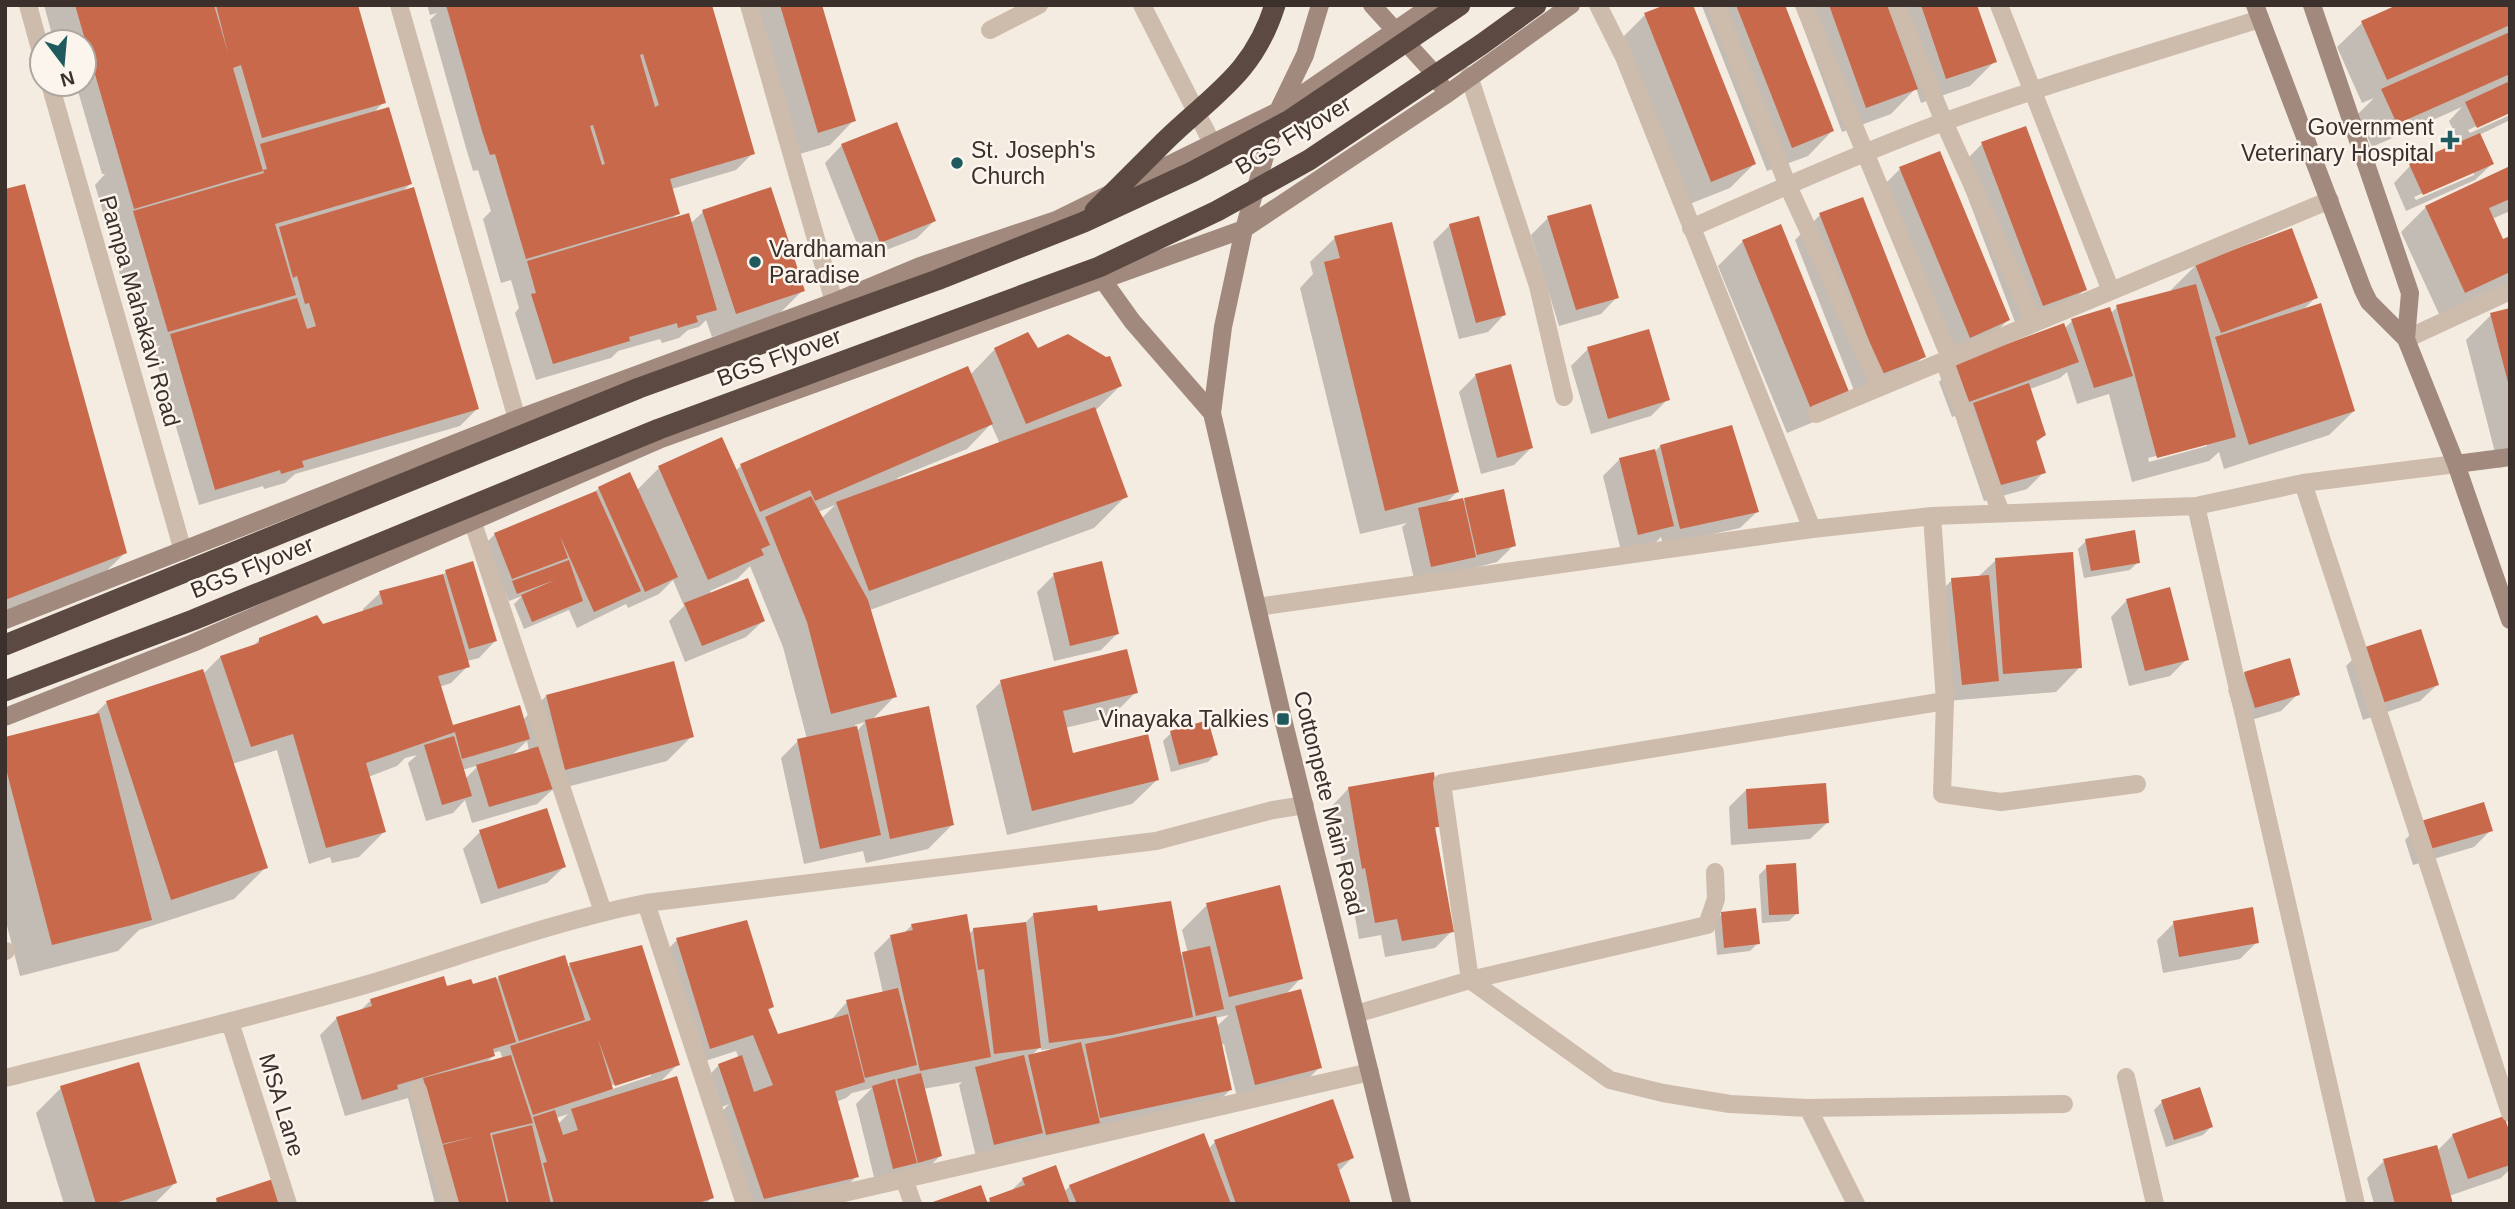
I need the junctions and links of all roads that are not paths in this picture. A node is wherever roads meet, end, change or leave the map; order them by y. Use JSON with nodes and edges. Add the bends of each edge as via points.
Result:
{"nodes":[{"id":1,"x":28,"y":5,"type":"edge"},
{"id":2,"x":400,"y":5,"type":"edge"},
{"id":3,"x":749,"y":5,"type":"edge"},
{"id":4,"x":1039,"y":5,"type":"edge"},
{"id":5,"x":1142,"y":5,"type":"edge"},
{"id":6,"x":1275,"y":5,"type":"edge"},
{"id":7,"x":1320,"y":5,"type":"edge"},
{"id":8,"x":1372,"y":5,"type":"edge"},
{"id":9,"x":1432,"y":5,"type":"edge"},
{"id":10,"x":1461,"y":5,"type":"edge"},
{"id":11,"x":1536,"y":5,"type":"edge"},
{"id":12,"x":1571,"y":5,"type":"edge"},
{"id":13,"x":1598,"y":5,"type":"edge"},
{"id":14,"x":1716,"y":5,"type":"edge"},
{"id":15,"x":1804,"y":5,"type":"edge"},
{"id":16,"x":1898,"y":5,"type":"edge"},
{"id":17,"x":1999,"y":5,"type":"edge"},
{"id":18,"x":2312,"y":5,"type":"edge"},
{"id":19,"x":2258,"y":12,"type":"edge"},
{"id":20,"x":34,"y":28,"type":"edge"},
{"id":21,"x":990,"y":30,"type":"dead end"},
{"id":22,"x":1394,"y":32,"type":"junction"},
{"id":23,"x":1469,"y":76,"type":"junction"},
{"id":24,"x":2033,"y":91,"type":"junction"},
{"id":25,"x":1447,"y":94,"type":"junction"},
{"id":26,"x":54,"y":98,"type":"edge"},
{"id":27,"x":1278,"y":111,"type":"junction"},
{"id":28,"x":1944,"y":122,"type":"junction"},
{"id":29,"x":1212,"y":143,"type":"junction"},
{"id":30,"x":1864,"y":154,"type":"junction"},
{"id":31,"x":1788,"y":186,"type":"junction"},
{"id":32,"x":2330,"y":200,"type":"junction"},
{"id":33,"x":1084,"y":222,"type":"junction"},
{"id":34,"x":1691,"y":228,"type":"junction"},
{"id":35,"x":1244,"y":229,"type":"junction"},
{"id":36,"x":1102,"y":279,"type":"junction"},
{"id":37,"x":2109,"y":286,"type":"dead end"},
{"id":38,"x":2510,"y":291,"type":"edge"},
{"id":39,"x":834,"y":302,"type":"junction"},
{"id":40,"x":2031,"y":315,"type":"dead end"},
{"id":41,"x":2406,"y":339,"type":"junction"},
{"id":42,"x":1945,"y":354,"type":"junction"},
{"id":43,"x":1877,"y":380,"type":"dead end"},
{"id":44,"x":1564,"y":397,"type":"dead end"},
{"id":45,"x":1212,"y":413,"type":"junction"},
{"id":46,"x":1816,"y":414,"type":"dead end"},
{"id":47,"x":517,"y":419,"type":"junction"},
{"id":48,"x":2510,"y":457,"type":"edge"},
{"id":49,"x":2456,"y":464,"type":"junction"},
{"id":50,"x":2303,"y":483,"type":"junction"},
{"id":51,"x":2196,"y":506,"type":"junction"},
{"id":52,"x":2001,"y":513,"type":"junction"},
{"id":53,"x":1932,"y":516,"type":"junction"},
{"id":54,"x":472,"y":520,"type":"junction"},
{"id":55,"x":1812,"y":529,"type":"junction"},
{"id":56,"x":183,"y":551,"type":"junction"},
{"id":57,"x":1257,"y":607,"type":"junction"},
{"id":58,"x":5,"y":620,"type":"edge"},
{"id":59,"x":2510,"y":620,"type":"edge"},
{"id":60,"x":5,"y":645,"type":"edge"},
{"id":61,"x":5,"y":691,"type":"edge"},
{"id":62,"x":1945,"y":701,"type":"junction"},
{"id":63,"x":5,"y":716,"type":"edge"},
{"id":64,"x":2137,"y":784,"type":"dead end"},
{"id":65,"x":1305,"y":805,"type":"junction"},
{"id":66,"x":1715,"y":872,"type":"dead end"},
{"id":67,"x":646,"y":903,"type":"junction"},
{"id":68,"x":603,"y":912,"type":"junction"},
{"id":69,"x":1470,"y":980,"type":"junction"},
{"id":70,"x":1356,"y":1014,"type":"junction"},
{"id":71,"x":230,"y":1022,"type":"junction"},
{"id":72,"x":1370,"y":1072,"type":"junction"},
{"id":73,"x":2126,"y":1077,"type":"dead end"},
{"id":74,"x":5,"y":1078,"type":"edge"},
{"id":75,"x":418,"y":1090,"type":"dead end"},
{"id":76,"x":2064,"y":1104,"type":"dead end"},
{"id":77,"x":1808,"y":1108,"type":"junction"},
{"id":78,"x":2510,"y":1114,"type":"edge"},
{"id":79,"x":904,"y":1179,"type":"junction"},
{"id":80,"x":288,"y":1204,"type":"edge"},
{"id":81,"x":450,"y":1204,"type":"edge"},
{"id":82,"x":745,"y":1204,"type":"edge"},
{"id":83,"x":796,"y":1204,"type":"edge"},
{"id":84,"x":913,"y":1204,"type":"edge"},
{"id":85,"x":1402,"y":1204,"type":"edge"},
{"id":86,"x":1856,"y":1204,"type":"edge"},
{"id":87,"x":2155,"y":1204,"type":"edge"},
{"id":88,"x":2356,"y":1204,"type":"edge"}],
"edges":[{"from":1,"to":20,"type":"street"},
{"from":2,"to":47,"type":"street"},
{"from":3,"to":39,"type":"street"},
{"from":4,"to":21,"type":"street"},
{"from":5,"to":29,"type":"street"},
{"from":6,"to":33,"type":"highway","bridge":true,"via":[[1255,51],[1232,82]]},
{"from":7,"to":27,"type":"main road","name":"Cottonpete Main Road","via":[[1305,55]]},
{"from":8,"to":22,"type":"main road"},
{"from":9,"to":22,"type":"main road"},
{"from":10,"to":33,"type":"highway","name":"BGS Flyover","bridge":true,"via":[[1290,120]]},
{"from":11,"to":61,"type":"highway","name":"BGS Flyover","bridge":true,"via":[[1309,160],[1217,211],[1099,267],[659,429],[193,620]]},
{"from":12,"to":23,"type":"main road"},
{"from":13,"to":34,"type":"street","via":[[1624,57]]},
{"from":14,"to":31,"type":"street"},
{"from":15,"to":30,"type":"street"},
{"from":16,"to":28,"type":"street"},
{"from":17,"to":24,"type":"street"},
{"from":18,"to":41,"type":"main road","via":[[2410,293]]},
{"from":19,"to":24,"type":"street"},
{"from":19,"to":32,"type":"main road"},
{"from":22,"to":25,"type":"main road","via":[[1432,71]]},
{"from":22,"to":27,"type":"main road"},
{"from":23,"to":25,"type":"main road"},
{"from":23,"to":44,"type":"street","via":[[1538,286]]},
{"from":24,"to":28,"type":"street"},
{"from":24,"to":37,"type":"street"},
{"from":25,"to":35,"type":"main road"},
{"from":26,"to":56,"type":"street","name":"Pampa Mahakavi Road"},
{"from":27,"to":29,"type":"main road"},
{"from":27,"to":35,"type":"main road","name":"Cottonpete Main Road"},
{"from":28,"to":30,"type":"street"},
{"from":28,"to":40,"type":"street"},
{"from":29,"to":39,"type":"main road","via":[[1056,220],[920,266]]},
{"from":30,"to":31,"type":"street"},
{"from":30,"to":42,"type":"street"},
{"from":31,"to":34,"type":"street"},
{"from":31,"to":43,"type":"street"},
{"from":32,"to":41,"type":"main road","via":[[2370,302]]},
{"from":32,"to":42,"type":"street"},
{"from":33,"to":60,"type":"highway","name":"BGS Flyover","bridge":true,"via":[[639,388]]},
{"from":34,"to":55,"type":"street"},
{"from":35,"to":36,"type":"main road"},
{"from":35,"to":45,"type":"main road","name":"Cottonpete Main Road","via":[[1223,327]]},
{"from":36,"to":45,"type":"main road","name":"Cottonpete Main Road"},
{"from":36,"to":54,"type":"main road","via":[[661,439]]},
{"from":38,"to":41,"type":"street"},
{"from":39,"to":47,"type":"main road"},
{"from":41,"to":49,"type":"main road"},
{"from":42,"to":46,"type":"street"},
{"from":42,"to":52,"type":"street"},
{"from":45,"to":57,"type":"main road","name":"Cottonpete Main Road"},
{"from":47,"to":56,"type":"main road"},
{"from":48,"to":49,"type":"main road"},
{"from":49,"to":50,"type":"street"},
{"from":49,"to":59,"type":"main road"},
{"from":50,"to":51,"type":"street"},
{"from":50,"to":78,"type":"street"},
{"from":51,"to":52,"type":"street"},
{"from":51,"to":88,"type":"street"},
{"from":52,"to":53,"type":"street"},
{"from":53,"to":55,"type":"street"},
{"from":53,"to":62,"type":"street"},
{"from":54,"to":63,"type":"main road","via":[[193,643]]},
{"from":54,"to":68,"type":"street"},
{"from":55,"to":57,"type":"street"},
{"from":56,"to":58,"type":"main road"},
{"from":57,"to":65,"type":"main road","name":"Cottonpete Main Road"},
{"from":62,"to":64,"type":"street","via":[[1942,794],[2001,803]]},
{"from":62,"to":69,"type":"street","via":[[1442,783]]},
{"from":65,"to":67,"type":"street","via":[[1156,841]]},
{"from":65,"to":70,"type":"main road","name":"Cottonpete Main Road"},
{"from":66,"to":69,"type":"street","via":[[1716,899],[1707,925]]},
{"from":67,"to":68,"type":"street"},
{"from":67,"to":82,"type":"street"},
{"from":68,"to":71,"type":"street"},
{"from":69,"to":70,"type":"street"},
{"from":69,"to":77,"type":"street","via":[[1610,1080],[1730,1104]]},
{"from":70,"to":72,"type":"main road","name":"Cottonpete Main Road"},
{"from":71,"to":74,"type":"street"},
{"from":71,"to":80,"type":"street","name":"MSA Lane"},
{"from":72,"to":79,"type":"street"},
{"from":72,"to":85,"type":"main road","name":"Cottonpete Main Road"},
{"from":73,"to":87,"type":"street"},
{"from":75,"to":81,"type":"street"},
{"from":76,"to":77,"type":"street"},
{"from":77,"to":86,"type":"street"},
{"from":79,"to":83,"type":"street"},
{"from":79,"to":84,"type":"street"}]}
